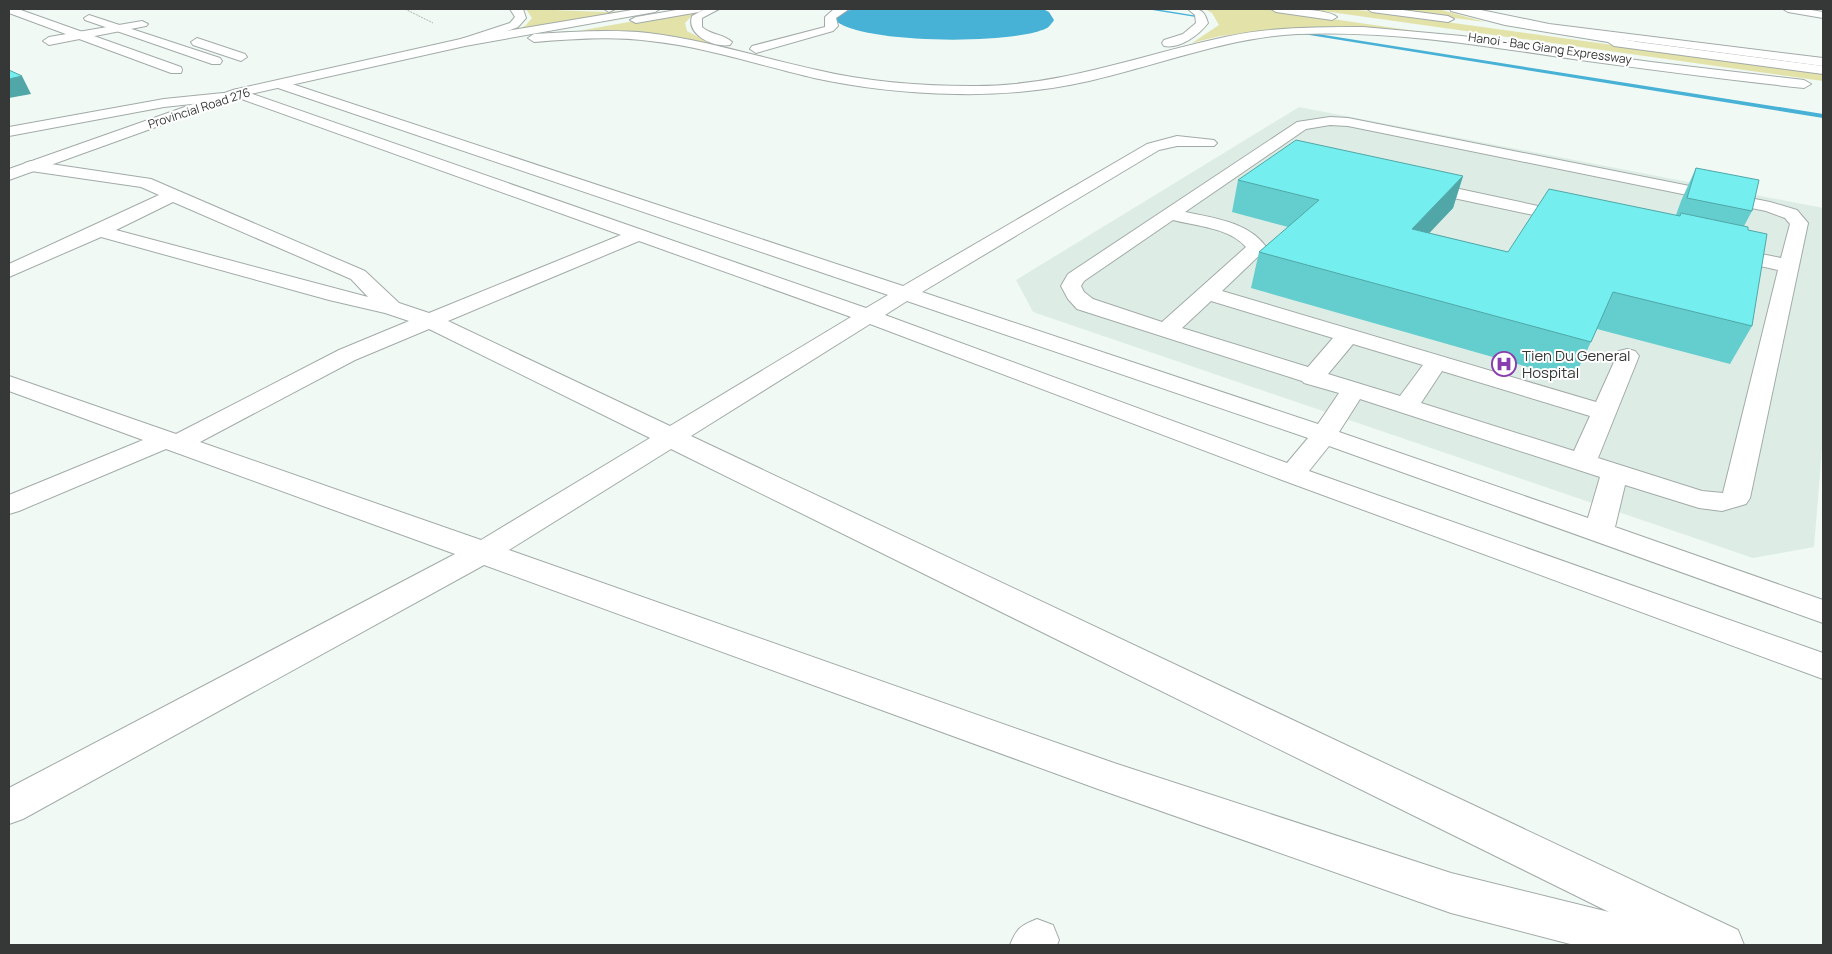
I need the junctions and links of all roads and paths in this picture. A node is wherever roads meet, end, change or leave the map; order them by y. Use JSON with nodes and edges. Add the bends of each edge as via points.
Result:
{"nodes":[{"id":1,"x":9,"y":9,"type":"edge"},
{"id":2,"x":95,"y":9,"type":"edge"},
{"id":3,"x":515,"y":9,"type":"edge"},
{"id":4,"x":654,"y":9,"type":"edge"},
{"id":5,"x":699,"y":9,"type":"edge"},
{"id":6,"x":714,"y":9,"type":"edge"},
{"id":7,"x":844,"y":9,"type":"edge"},
{"id":8,"x":1193,"y":9,"type":"edge"},
{"id":9,"x":1276,"y":9,"type":"edge"},
{"id":10,"x":1372,"y":9,"type":"edge"},
{"id":11,"x":1455,"y":9,"type":"edge"},
{"id":12,"x":1464,"y":9,"type":"edge"},
{"id":13,"x":1788,"y":9,"type":"edge"},
{"id":14,"x":78,"y":14,"type":"dead end"},
{"id":15,"x":1823,"y":15,"type":"edge"},
{"id":16,"x":142,"y":24,"type":"junction"},
{"id":17,"x":118,"y":28,"type":"junction"},
{"id":18,"x":81,"y":35,"type":"junction"},
{"id":19,"x":534,"y":38,"type":"junction"},
{"id":20,"x":465,"y":42,"type":"junction"},
{"id":21,"x":756,"y":48,"type":"junction"},
{"id":22,"x":76,"y":50,"type":"dead end"},
{"id":23,"x":1682,"y":51,"type":"junction"},
{"id":24,"x":241,"y":57,"type":"dead end"},
{"id":25,"x":395,"y":59,"type":"junction"},
{"id":26,"x":216,"y":62,"type":"dead end"},
{"id":27,"x":1823,"y":62,"type":"edge"},
{"id":28,"x":1823,"y":68,"type":"edge"},
{"id":29,"x":176,"y":70,"type":"dead end"},
{"id":30,"x":280,"y":84,"type":"junction"},
{"id":31,"x":230,"y":95,"type":"junction"},
{"id":32,"x":9,"y":132,"type":"edge"},
{"id":33,"x":1210,"y":143,"type":"dead end"},
{"id":34,"x":31,"y":166,"type":"junction"},
{"id":35,"x":9,"y":175,"type":"edge"},
{"id":36,"x":1408,"y":183,"type":"edge"},
{"id":37,"x":171,"y":196,"type":"junction"},
{"id":38,"x":1170,"y":214,"type":"junction"},
{"id":39,"x":1584,"y":221,"type":"edge"},
{"id":40,"x":99,"y":231,"type":"junction"},
{"id":41,"x":638,"y":235,"type":"junction"},
{"id":42,"x":1711,"y":249,"type":"edge"},
{"id":43,"x":1789,"y":266,"type":"junction"},
{"id":44,"x":9,"y":271,"type":"edge"},
{"id":45,"x":1207,"y":293,"type":"junction"},
{"id":46,"x":904,"y":294,"type":"junction"},
{"id":47,"x":392,"y":308,"type":"junction"},
{"id":48,"x":868,"y":316,"type":"junction"},
{"id":49,"x":430,"y":321,"type":"junction"},
{"id":50,"x":1166,"y":330,"type":"junction"},
{"id":51,"x":1348,"y":335,"type":"junction"},
{"id":52,"x":1627,"y":356,"type":"dead end"},
{"id":53,"x":1437,"y":362,"type":"junction"},
{"id":54,"x":1312,"y":378,"type":"junction"},
{"id":55,"x":9,"y":383,"type":"edge"},
{"id":56,"x":1353,"y":391,"type":"junction"},
{"id":57,"x":1405,"y":407,"type":"junction"},
{"id":58,"x":1604,"y":412,"type":"junction"},
{"id":59,"x":1324,"y":435,"type":"junction"},
{"id":60,"x":670,"y":438,"type":"junction"},
{"id":61,"x":171,"y":442,"type":"junction"},
{"id":62,"x":1583,"y":462,"type":"junction"},
{"id":63,"x":1615,"y":472,"type":"junction"},
{"id":64,"x":1292,"y":474,"type":"junction"},
{"id":65,"x":9,"y":505,"type":"edge"},
{"id":66,"x":1599,"y":533,"type":"junction"},
{"id":67,"x":484,"y":552,"type":"junction"},
{"id":68,"x":1823,"y":612,"type":"edge"},
{"id":69,"x":1823,"y":666,"type":"edge"},
{"id":70,"x":9,"y":807,"type":"edge"},
{"id":71,"x":1655,"y":945,"type":"edge"},
{"id":72,"x":1722,"y":945,"type":"edge"}],
"edges":[{"from":1,"to":18,"type":"main road"},
{"from":2,"to":16,"type":"main road"},
{"from":3,"to":20,"type":"main road","via":[[521,18],[514,25]]},
{"from":4,"to":20,"type":"main road","name":"Provincial Road 276"},
{"from":5,"to":19,"type":"main road","name":"Provincial Road 276"},
{"from":6,"to":21,"type":"main road","via":[[697,16],[694,22],[696,30],[704,36]]},
{"from":7,"to":21,"type":"main road","via":[[830,17],[830,29]]},
{"from":8,"to":21,"type":"main road","via":[[1200,14],[1202,23],[1182,39],[1057,72],[990,80],[890,77]]},
{"from":9,"to":19,"type":"main road","name":"Hanoi - Bac Giang Expressway","via":[[1809,85],[1697,73],[1424,34],[1375,31],[1294,31],[1254,35],[1076,80],[959,91],[878,86],[838,79],[653,37],[586,34]]},
{"from":10,"to":23,"type":"main road","name":"Hanoi - Bac Giang Expressway"},
{"from":11,"to":23,"type":"main road","via":[[1506,22]]},
{"from":12,"to":27,"type":"main road","via":[[1549,27]]},
{"from":13,"to":15,"type":"main road"},
{"from":14,"to":17,"type":"main road"},
{"from":16,"to":17,"type":"main road"},
{"from":16,"to":24,"type":"main road"},
{"from":17,"to":18,"type":"main road"},
{"from":17,"to":26,"type":"main road"},
{"from":18,"to":22,"type":"main road","via":[[45,39]]},
{"from":18,"to":29,"type":"main road"},
{"from":19,"to":25,"type":"main road","name":"Provincial Road 276"},
{"from":20,"to":25,"type":"main road","name":"Provincial Road 276"},
{"from":23,"to":28,"type":"main road","name":"Hanoi - Bac Giang Expressway"},
{"from":25,"to":30,"type":"main road","name":"Provincial Road 276"},
{"from":30,"to":31,"type":"main road","name":"Provincial Road 276"},
{"from":30,"to":46,"type":"main road"},
{"from":31,"to":32,"type":"main road"},
{"from":31,"to":34,"type":"main road","name":"Provincial Road 276"},
{"from":31,"to":41,"type":"main road"},
{"from":33,"to":46,"type":"main road","via":[[1177,140],[1153,147]]},
{"from":34,"to":35,"type":"main road","name":"Provincial Road 276"},
{"from":34,"to":37,"type":"main road","via":[[145,183]]},
{"from":36,"to":39,"type":"main road"},
{"from":37,"to":40,"type":"main road"},
{"from":37,"to":47,"type":"main road","via":[[358,275]]},
{"from":38,"to":43,"type":"main road","via":[[1302,125],[1348,122],[1770,207],[1791,214],[1799,223]]},
{"from":38,"to":45,"type":"main road","via":[[1233,230],[1254,242],[1257,248]]},
{"from":38,"to":50,"type":"main road","via":[[1074,278],[1071,286],[1074,295],[1085,304]]},
{"from":40,"to":44,"type":"main road"},
{"from":40,"to":47,"type":"main road","via":[[336,296]]},
{"from":41,"to":48,"type":"main road"},
{"from":41,"to":49,"type":"main road"},
{"from":42,"to":43,"type":"main road"},
{"from":43,"to":63,"type":"main road","via":[[1736,498],[1722,502],[1699,499]]},
{"from":45,"to":50,"type":"main road"},
{"from":45,"to":51,"type":"main road"},
{"from":46,"to":48,"type":"main road"},
{"from":46,"to":59,"type":"main road"},
{"from":47,"to":49,"type":"main road"},
{"from":48,"to":60,"type":"main road"},
{"from":48,"to":64,"type":"main road"},
{"from":49,"to":60,"type":"main road"},
{"from":49,"to":61,"type":"main road","via":[[347,355]]},
{"from":50,"to":54,"type":"main road"},
{"from":51,"to":53,"type":"main road"},
{"from":51,"to":54,"type":"main road"},
{"from":52,"to":58,"type":"main road"},
{"from":53,"to":57,"type":"main road"},
{"from":53,"to":58,"type":"main road"},
{"from":54,"to":56,"type":"main road"},
{"from":55,"to":61,"type":"main road"},
{"from":56,"to":57,"type":"main road"},
{"from":56,"to":59,"type":"main road"},
{"from":57,"to":62,"type":"main road"},
{"from":58,"to":62,"type":"main road"},
{"from":59,"to":64,"type":"main road"},
{"from":59,"to":66,"type":"main road"},
{"from":60,"to":67,"type":"main road"},
{"from":60,"to":72,"type":"main road"},
{"from":61,"to":65,"type":"main road"},
{"from":61,"to":67,"type":"main road"},
{"from":62,"to":63,"type":"main road"},
{"from":63,"to":66,"type":"main road"},
{"from":64,"to":69,"type":"main road"},
{"from":66,"to":68,"type":"main road"},
{"from":67,"to":70,"type":"main road"},
{"from":67,"to":71,"type":"main road","via":[[1112,778],[1442,890]]}]}
